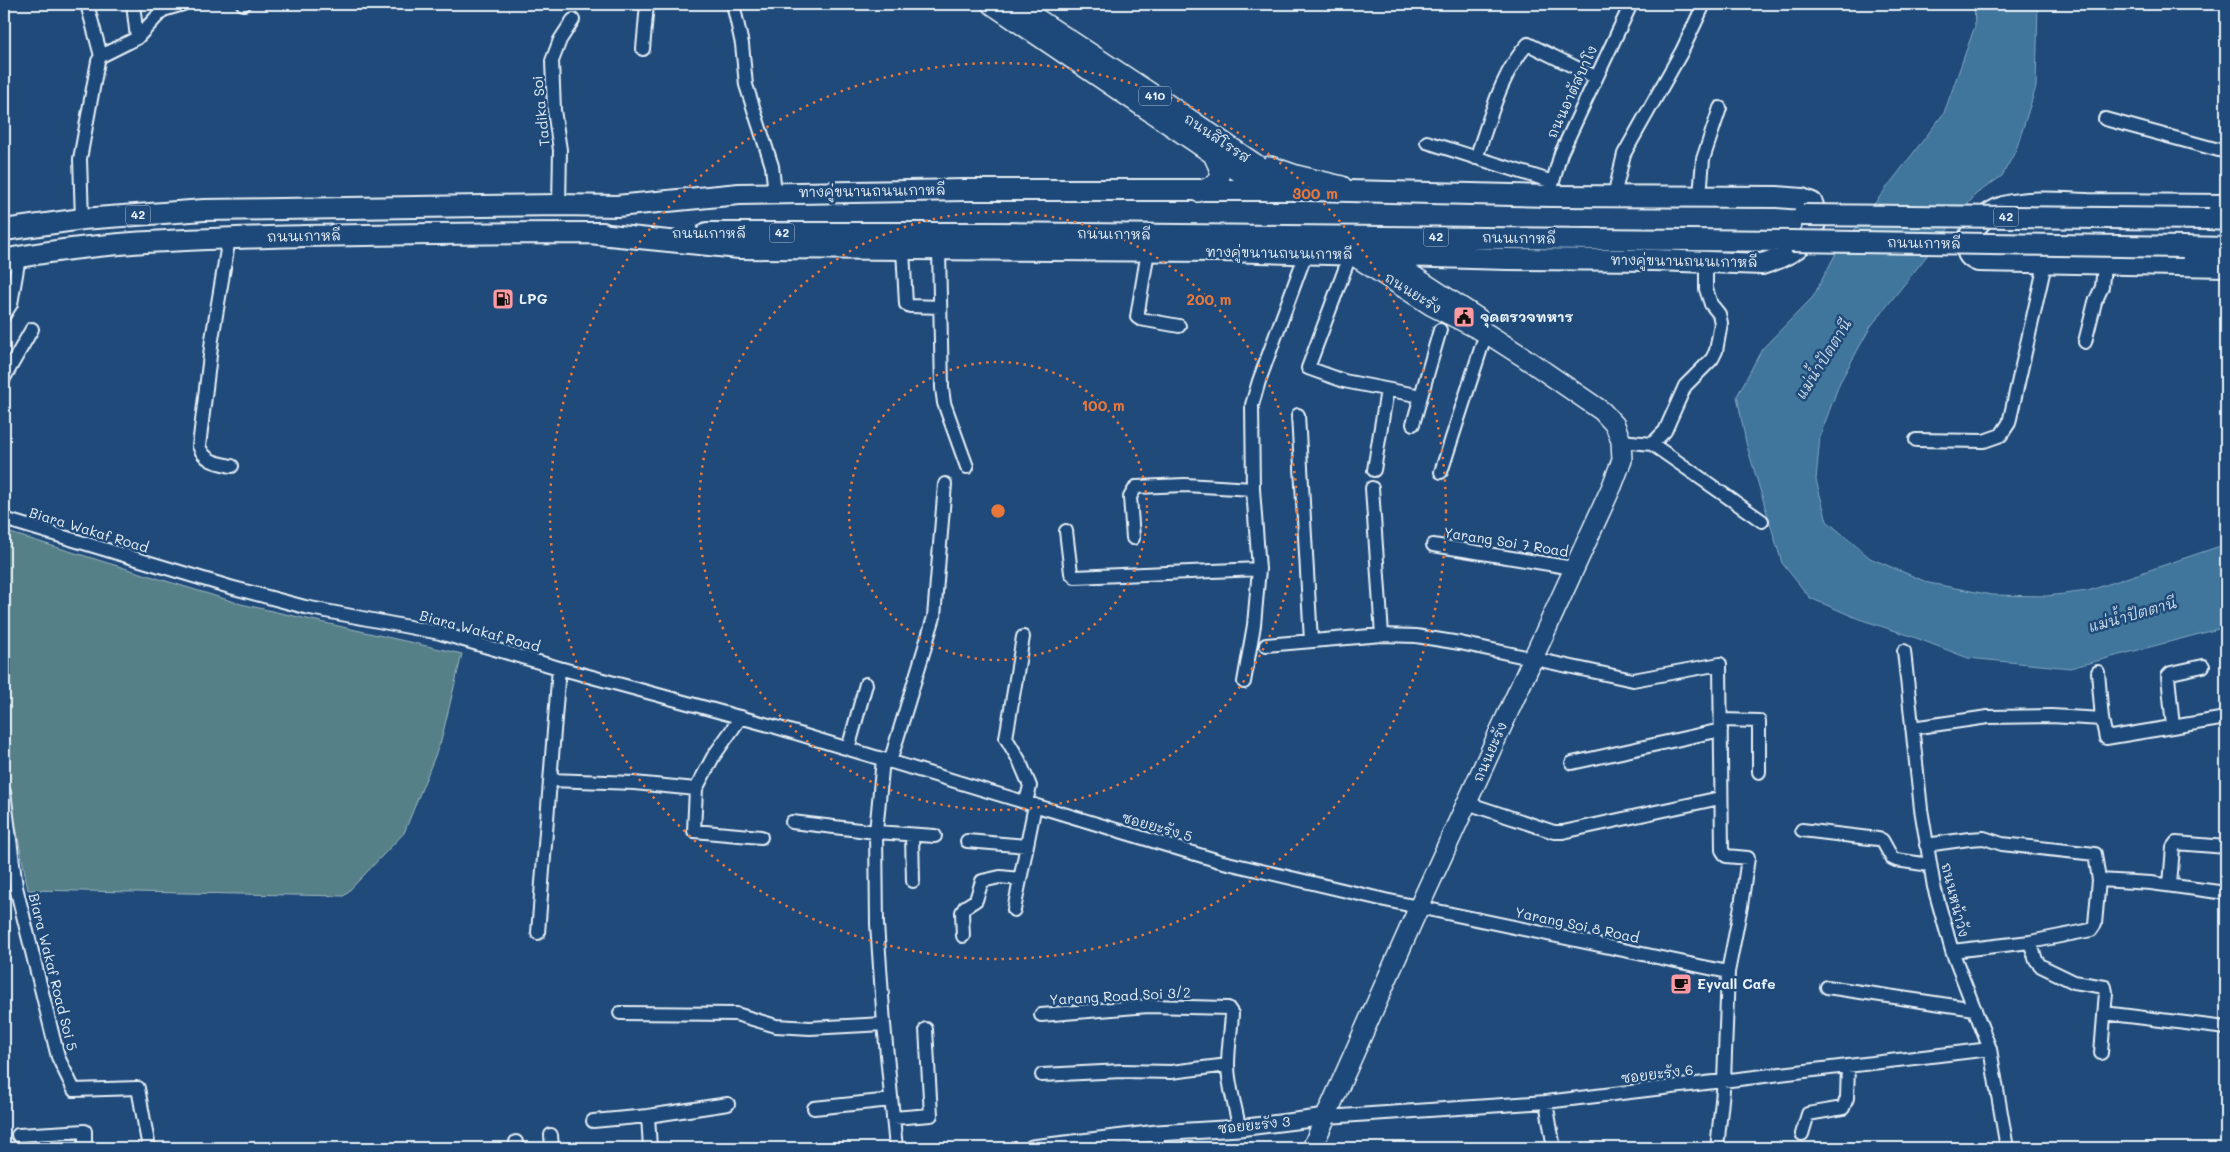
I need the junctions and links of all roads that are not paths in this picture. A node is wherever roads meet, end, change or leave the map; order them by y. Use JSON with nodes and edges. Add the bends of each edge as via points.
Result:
{"nodes":[{"id":1,"x":87,"y":4,"type":"edge"},
{"id":2,"x":133,"y":4,"type":"edge"},
{"id":3,"x":183,"y":4,"type":"edge"},
{"id":4,"x":647,"y":4,"type":"edge"},
{"id":5,"x":734,"y":4,"type":"edge"},
{"id":6,"x":990,"y":4,"type":"edge"},
{"id":7,"x":1015,"y":4,"type":"edge"},
{"id":8,"x":1631,"y":4,"type":"edge"},
{"id":9,"x":1704,"y":4,"type":"edge"},
{"id":10,"x":573,"y":20,"type":"dead end"},
{"id":11,"x":136,"y":38,"type":"junction"},
{"id":12,"x":643,"y":49,"type":"dead end"},
{"id":13,"x":101,"y":56,"type":"junction"},
{"id":14,"x":1595,"y":77,"type":"junction"},
{"id":15,"x":1720,"y":108,"type":"dead end"},
{"id":16,"x":2105,"y":119,"type":"dead end"},
{"id":17,"x":1427,"y":142,"type":"dead end"},
{"id":18,"x":2226,"y":152,"type":"edge"},
{"id":19,"x":1212,"y":153,"type":"junction"},
{"id":20,"x":1247,"y":158,"type":"junction"},
{"id":21,"x":1476,"y":158,"type":"junction"},
{"id":22,"x":1551,"y":189,"type":"junction"},
{"id":23,"x":1294,"y":190,"type":"junction"},
{"id":24,"x":1266,"y":191,"type":"junction"},
{"id":25,"x":1360,"y":191,"type":"junction"},
{"id":26,"x":1198,"y":192,"type":"junction"},
{"id":27,"x":775,"y":193,"type":"junction"},
{"id":28,"x":1614,"y":196,"type":"junction"},
{"id":29,"x":1700,"y":196,"type":"junction"},
{"id":30,"x":559,"y":205,"type":"junction"},
{"id":31,"x":2226,"y":205,"type":"edge"},
{"id":32,"x":617,"y":206,"type":"joint"},
{"id":33,"x":454,"y":207,"type":"junction"},
{"id":34,"x":272,"y":210,"type":"junction"},
{"id":35,"x":1803,"y":215,"type":"dead end"},
{"id":36,"x":82,"y":219,"type":"junction"},
{"id":37,"x":2217,"y":220,"type":"edge"},
{"id":38,"x":4,"y":230,"type":"edge"},
{"id":39,"x":482,"y":232,"type":"junction"},
{"id":40,"x":589,"y":233,"type":"junction"},
{"id":41,"x":272,"y":237,"type":"junction"},
{"id":42,"x":229,"y":238,"type":"junction"},
{"id":43,"x":1791,"y":241,"type":"junction"},
{"id":44,"x":2226,"y":248,"type":"edge"},
{"id":45,"x":902,"y":250,"type":"junction"},
{"id":46,"x":939,"y":251,"type":"junction"},
{"id":47,"x":1148,"y":251,"type":"junction"},
{"id":48,"x":1306,"y":253,"type":"junction"},
{"id":49,"x":1380,"y":254,"type":"junction"},
{"id":50,"x":1446,"y":256,"type":"junction"},
{"id":51,"x":1349,"y":257,"type":"junction"},
{"id":52,"x":12,"y":258,"type":"edge"},
{"id":53,"x":1706,"y":262,"type":"junction"},
{"id":54,"x":2045,"y":264,"type":"junction"},
{"id":55,"x":2104,"y":265,"type":"junction"},
{"id":56,"x":2226,"y":266,"type":"edge"},
{"id":57,"x":1432,"y":288,"type":"junction"},
{"id":58,"x":940,"y":307,"type":"junction"},
{"id":59,"x":4,"y":315,"type":"edge"},
{"id":60,"x":1178,"y":326,"type":"dead end"},
{"id":61,"x":32,"y":329,"type":"dead end"},
{"id":62,"x":1440,"y":330,"type":"dead end"},
{"id":63,"x":1486,"y":334,"type":"junction"},
{"id":64,"x":2085,"y":342,"type":"dead end"},
{"id":65,"x":1554,"y":377,"type":"junction"},
{"id":66,"x":4,"y":378,"type":"edge"},
{"id":67,"x":1387,"y":390,"type":"junction"},
{"id":68,"x":1421,"y":396,"type":"junction"},
{"id":69,"x":1298,"y":415,"type":"dead end"},
{"id":70,"x":1413,"y":424,"type":"dead end"},
{"id":71,"x":1916,"y":440,"type":"dead end"},
{"id":72,"x":1621,"y":441,"type":"junction"},
{"id":73,"x":1652,"y":444,"type":"junction"},
{"id":74,"x":232,"y":466,"type":"dead end"},
{"id":75,"x":967,"y":467,"type":"dead end"},
{"id":76,"x":1374,"y":470,"type":"dead end"},
{"id":77,"x":1441,"y":472,"type":"dead end"},
{"id":78,"x":945,"y":484,"type":"dead end"},
{"id":79,"x":1372,"y":488,"type":"dead end"},
{"id":80,"x":1253,"y":489,"type":"junction"},
{"id":81,"x":4,"y":519,"type":"edge"},
{"id":82,"x":1762,"y":521,"type":"dead end"},
{"id":83,"x":1066,"y":531,"type":"dead end"},
{"id":84,"x":1133,"y":538,"type":"dead end"},
{"id":85,"x":1433,"y":545,"type":"dead end"},
{"id":86,"x":1573,"y":568,"type":"junction"},
{"id":87,"x":1259,"y":569,"type":"junction"},
{"id":88,"x":1382,"y":635,"type":"junction"},
{"id":89,"x":1023,"y":637,"type":"dead end"},
{"id":90,"x":1311,"y":641,"type":"junction"},
{"id":91,"x":1266,"y":645,"type":"dead end"},
{"id":92,"x":1904,"y":651,"type":"dead end"},
{"id":93,"x":1532,"y":658,"type":"junction"},
{"id":94,"x":2203,"y":666,"type":"dead end"},
{"id":95,"x":559,"y":668,"type":"junction"},
{"id":96,"x":2098,"y":672,"type":"dead end"},
{"id":97,"x":1244,"y":682,"type":"dead end"},
{"id":98,"x":866,"y":684,"type":"dead end"},
{"id":99,"x":741,"y":717,"type":"junction"},
{"id":100,"x":2226,"y":718,"type":"edge"},
{"id":101,"x":2102,"y":720,"type":"junction"},
{"id":102,"x":1722,"y":725,"type":"junction"},
{"id":103,"x":2173,"y":727,"type":"junction"},
{"id":104,"x":1912,"y":728,"type":"junction"},
{"id":105,"x":848,"y":749,"type":"junction"},
{"id":106,"x":887,"y":761,"type":"junction"},
{"id":107,"x":1572,"y":763,"type":"dead end"},
{"id":108,"x":1758,"y":772,"type":"dead end"},
{"id":109,"x":550,"y":780,"type":"junction"},
{"id":110,"x":696,"y":789,"type":"junction"},
{"id":111,"x":4,"y":792,"type":"edge"},
{"id":112,"x":1720,"y":798,"type":"junction"},
{"id":113,"x":1467,"y":802,"type":"junction"},
{"id":114,"x":1030,"y":803,"type":"junction"},
{"id":115,"x":792,"y":822,"type":"dead end"},
{"id":116,"x":1802,"y":830,"type":"dead end"},
{"id":117,"x":876,"y":832,"type":"junction"},
{"id":118,"x":912,"y":835,"type":"junction"},
{"id":119,"x":935,"y":836,"type":"dead end"},
{"id":120,"x":761,"y":837,"type":"dead end"},
{"id":121,"x":967,"y":841,"type":"dead end"},
{"id":122,"x":1926,"y":845,"type":"junction"},
{"id":123,"x":1026,"y":846,"type":"junction"},
{"id":124,"x":2226,"y":847,"type":"edge"},
{"id":125,"x":1930,"y":865,"type":"junction"},
{"id":126,"x":1020,"y":879,"type":"junction"},
{"id":127,"x":2100,"y":880,"type":"junction"},
{"id":128,"x":913,"y":881,"type":"dead end"},
{"id":129,"x":2170,"y":885,"type":"junction"},
{"id":130,"x":10,"y":888,"type":"edge"},
{"id":131,"x":2226,"y":894,"type":"edge"},
{"id":132,"x":1419,"y":907,"type":"junction"},
{"id":133,"x":1014,"y":910,"type":"dead end"},
{"id":134,"x":538,"y":933,"type":"dead end"},
{"id":135,"x":963,"y":936,"type":"dead end"},
{"id":136,"x":2030,"y":942,"type":"junction"},
{"id":137,"x":1952,"y":950,"type":"junction"},
{"id":138,"x":1728,"y":972,"type":"junction"},
{"id":139,"x":1827,"y":987,"type":"dead end"},
{"id":140,"x":1975,"y":1009,"type":"junction"},
{"id":141,"x":620,"y":1013,"type":"dead end"},
{"id":142,"x":2104,"y":1014,"type":"junction"},
{"id":143,"x":1041,"y":1015,"type":"dead end"},
{"id":144,"x":884,"y":1024,"type":"junction"},
{"id":145,"x":2226,"y":1028,"type":"edge"},
{"id":146,"x":926,"y":1029,"type":"dead end"},
{"id":147,"x":1990,"y":1049,"type":"junction"},
{"id":148,"x":2101,"y":1053,"type":"dead end"},
{"id":149,"x":1228,"y":1065,"type":"junction"},
{"id":150,"x":1848,"y":1066,"type":"junction"},
{"id":151,"x":1042,"y":1075,"type":"dead end"},
{"id":152,"x":1724,"y":1081,"type":"junction"},
{"id":153,"x":891,"y":1100,"type":"junction"},
{"id":154,"x":1546,"y":1102,"type":"junction"},
{"id":155,"x":728,"y":1104,"type":"dead end"},
{"id":156,"x":814,"y":1108,"type":"dead end"},
{"id":157,"x":648,"y":1116,"type":"junction"},
{"id":158,"x":1327,"y":1117,"type":"junction"},
{"id":159,"x":894,"y":1118,"type":"junction"},
{"id":160,"x":593,"y":1121,"type":"dead end"},
{"id":161,"x":1239,"y":1128,"type":"junction"},
{"id":162,"x":1802,"y":1134,"type":"dead end"},
{"id":163,"x":18,"y":1135,"type":"dead end"},
{"id":164,"x":551,"y":1135,"type":"dead end"},
{"id":165,"x":1158,"y":1141,"type":"edge"},
{"id":166,"x":1053,"y":1147,"type":"edge"},
{"id":167,"x":85,"y":1148,"type":"edge"},
{"id":168,"x":149,"y":1148,"type":"edge"},
{"id":169,"x":552,"y":1148,"type":"edge"},
{"id":170,"x":650,"y":1148,"type":"edge"},
{"id":171,"x":896,"y":1148,"type":"edge"},
{"id":172,"x":1032,"y":1148,"type":"edge"},
{"id":173,"x":1312,"y":1148,"type":"edge"},
{"id":174,"x":1554,"y":1148,"type":"edge"},
{"id":175,"x":1717,"y":1148,"type":"edge"},
{"id":176,"x":2007,"y":1148,"type":"edge"}],
"edges":[{"from":1,"to":13,"type":"street"},
{"from":2,"to":11,"type":"street"},
{"from":3,"to":11,"type":"street","via":[[163,10]]},
{"from":4,"to":12,"type":"street"},
{"from":5,"to":27,"type":"street","via":[[746,85],[772,166]]},
{"from":6,"to":19,"type":"main road","name":"ถนนสิโรรส","number":"410"},
{"from":7,"to":20,"type":"main road","name":"ถนนสิโรรส","number":"410"},
{"from":8,"to":14,"type":"street","name":"ถนนอาตัสบาโง"},
{"from":9,"to":28,"type":"street","via":[[1682,51],[1624,154]]},
{"from":10,"to":30,"type":"street","name":"Tadika Soi","via":[[552,61],[560,150]]},
{"from":11,"to":13,"type":"street"},
{"from":13,"to":36,"type":"street","via":[[80,159]]},
{"from":14,"to":21,"type":"street","via":[[1528,44],[1500,90]]},
{"from":14,"to":22,"type":"street","name":"ถนนอาตัสบาโง","via":[[1560,153]]},
{"from":15,"to":29,"type":"street","via":[[1703,159]]},
{"from":16,"to":18,"type":"street"},
{"from":17,"to":21,"type":"street"},
{"from":19,"to":24,"type":"main road","name":"ถนนสิโรรส","number":"410"},
{"from":19,"to":26,"type":"main road","via":[[1220,178],[1217,184]]},
{"from":20,"to":23,"type":"main road","name":"ถนนสิโรรส","number":"410"},
{"from":20,"to":25,"type":"main road","via":[[1296,175]]},
{"from":21,"to":22,"type":"street"},
{"from":22,"to":25,"type":"highway","name":"ทางคู่ขนานถนนเกาหลี"},
{"from":22,"to":28,"type":"highway","name":"ทางคู่ขนานถนนเกาหลี"},
{"from":23,"to":24,"type":"highway","name":"ทางคู่ขนานถนนเกาหลี"},
{"from":23,"to":25,"type":"highway","name":"ทางคู่ขนานถนนเกาหลี"},
{"from":24,"to":26,"type":"highway","name":"ทางคู่ขนานถนนเกาหลี"},
{"from":26,"to":27,"type":"highway","name":"ทางคู่ขนานถนนเกาหลี","via":[[965,190]]},
{"from":27,"to":32,"type":"highway","name":"ทางคู่ขนานถนนเกาหลี"},
{"from":28,"to":29,"type":"highway","name":"ทางคู่ขนานถนนเกาหลี"},
{"from":29,"to":53,"type":"highway","name":"ทางคู่ขนานถนนเกาหลี","via":[[1802,199],[1812,203],[1816,214],[1814,228],[1800,247],[1778,259],[1762,264]]},
{"from":30,"to":32,"type":"highway","name":"ถนนเกาหลี","number":"42"},
{"from":30,"to":33,"type":"highway","name":"ถนนเกาหลี","number":"42"},
{"from":31,"to":54,"type":"highway","via":[[2017,205],[2001,208],[1987,218],[1974,229],[1967,244],[1967,253],[1978,262]]},
{"from":33,"to":34,"type":"highway","name":"ถนนเกาหลี","number":"42"},
{"from":33,"to":39,"type":"highway"},
{"from":34,"to":36,"type":"highway","name":"ถนนเกาหลี","number":"42","via":[[204,210]]},
{"from":34,"to":41,"type":"highway"},
{"from":35,"to":37,"type":"highway","name":"ถนนเกาหลี","number":"42","bridge":true},
{"from":36,"to":38,"type":"highway","name":"ถนนเกาหลี","number":"42"},
{"from":39,"to":40,"type":"highway","name":"ถนนเกาหลี","number":"42"},
{"from":39,"to":41,"type":"highway","name":"ถนนเกาหลี","number":"42"},
{"from":40,"to":43,"type":"highway","name":"ถนนเกาหลี","number":"42"},
{"from":40,"to":45,"type":"highway","name":"ทางคู่ขนานถนนเกาหลี","via":[[739,248]]},
{"from":41,"to":42,"type":"highway","name":"ถนนเกาหลี","number":"42"},
{"from":42,"to":52,"type":"highway","name":"ถนนเกาหลี","number":"42","via":[[75,248]]},
{"from":42,"to":74,"type":"street","via":[[199,446],[203,455],[213,462]]},
{"from":43,"to":44,"type":"highway","name":"ถนนเกาหลี","number":"42","bridge":true},
{"from":43,"to":50,"type":"highway","via":[[1514,249]]},
{"from":45,"to":46,"type":"highway","name":"ทางคู่ขนานถนนเกาหลี"},
{"from":45,"to":58,"type":"street","via":[[906,304]]},
{"from":46,"to":47,"type":"highway","name":"ทางคู่ขนานถนนเกาหลี"},
{"from":46,"to":58,"type":"street"},
{"from":47,"to":48,"type":"highway","name":"ทางคู่ขนานถนนเกาหลี"},
{"from":47,"to":60,"type":"street","via":[[1137,317]]},
{"from":48,"to":51,"type":"highway","name":"ทางคู่ขนานถนนเกาหลี"},
{"from":48,"to":80,"type":"street","via":[[1252,405]]},
{"from":49,"to":50,"type":"highway","name":"ทางคู่ขนานถนนเกาหลี"},
{"from":49,"to":51,"type":"highway","name":"ทางคู่ขนานถนนเกาหลี"},
{"from":49,"to":57,"type":"main road","name":"ถนนยะรัง"},
{"from":50,"to":53,"type":"highway","name":"ทางคู่ขนานถนนเกาหลี"},
{"from":50,"to":57,"type":"main road","via":[[1434,264],[1430,273]]},
{"from":51,"to":63,"type":"main road","name":"ถนนยะรัง"},
{"from":51,"to":67,"type":"street","via":[[1308,368],[1344,381]]},
{"from":52,"to":59,"type":"street","via":[[11,304]]},
{"from":53,"to":73,"type":"street","via":[[1706,289],[1721,322],[1716,351],[1685,386],[1668,427]]},
{"from":54,"to":55,"type":"highway"},
{"from":54,"to":71,"type":"street","via":[[2009,423],[2001,435],[1984,441]]},
{"from":55,"to":56,"type":"highway"},
{"from":55,"to":64,"type":"street","via":[[2104,280]]},
{"from":57,"to":65,"type":"main road","name":"ถนนยะรัง","via":[[1523,348]]},
{"from":58,"to":75,"type":"street","via":[[944,403]]},
{"from":61,"to":66,"type":"street"},
{"from":62,"to":68,"type":"street"},
{"from":63,"to":65,"type":"main road","name":"ถนนยะรัง"},
{"from":63,"to":77,"type":"street"},
{"from":65,"to":72,"type":"main road","name":"ถนนยะรัง","via":[[1602,411],[1615,425]]},
{"from":67,"to":68,"type":"street"},
{"from":67,"to":76,"type":"street"},
{"from":68,"to":70,"type":"street"},
{"from":69,"to":90,"type":"street"},
{"from":72,"to":73,"type":"street"},
{"from":72,"to":86,"type":"main road","name":"ถนนยะรัง","via":[[1622,460]]},
{"from":73,"to":82,"type":"street"},
{"from":78,"to":106,"type":"street","via":[[934,617]]},
{"from":79,"to":88,"type":"street"},
{"from":80,"to":84,"type":"street","via":[[1185,485],[1136,487],[1130,497]]},
{"from":80,"to":87,"type":"street"},
{"from":81,"to":95,"type":"street","name":"Biara Wakaf Road","via":[[304,607],[440,633]]},
{"from":83,"to":87,"type":"street","via":[[1071,573],[1075,577]]},
{"from":85,"to":86,"type":"street","name":"Yarang Soi 7 Road"},
{"from":86,"to":93,"type":"main road","name":"ถนนยะรัง"},
{"from":87,"to":97,"type":"street"},
{"from":88,"to":90,"type":"street"},
{"from":88,"to":93,"type":"street","via":[[1416,636]]},
{"from":89,"to":114,"type":"street","via":[[1006,734],[1030,786]]},
{"from":90,"to":91,"type":"street"},
{"from":92,"to":104,"type":"street","name":"ถนนหน้าวัง"},
{"from":93,"to":102,"type":"street","via":[[1633,680],[1720,664]]},
{"from":93,"to":113,"type":"main road","name":"ถนนยะรัง"},
{"from":94,"to":103,"type":"street","via":[[2168,676]]},
{"from":95,"to":99,"type":"street","name":"Biara Wakaf Road"},
{"from":95,"to":109,"type":"street"},
{"from":96,"to":101,"type":"street"},
{"from":98,"to":105,"type":"street"},
{"from":99,"to":105,"type":"street","name":"Biara Wakaf Road"},
{"from":99,"to":110,"type":"street","via":[[713,757]]},
{"from":100,"to":103,"type":"street"},
{"from":101,"to":103,"type":"street","via":[[2106,738]]},
{"from":101,"to":104,"type":"street","via":[[2051,716],[1988,717]]},
{"from":102,"to":107,"type":"street"},
{"from":102,"to":108,"type":"street","via":[[1759,721]]},
{"from":102,"to":112,"type":"street"},
{"from":104,"to":122,"type":"street","name":"ถนนหน้าวัง"},
{"from":105,"to":106,"type":"street","name":"Biara Wakaf Road"},
{"from":106,"to":114,"type":"street","name":"ซอยยะรัง 5"},
{"from":106,"to":117,"type":"street"},
{"from":109,"to":110,"type":"street"},
{"from":109,"to":134,"type":"street"},
{"from":110,"to":120,"type":"street","via":[[694,831]]},
{"from":111,"to":130,"type":"street","name":"Biara Wakaf Road Soi 5"},
{"from":112,"to":113,"type":"street","via":[[1563,832],[1554,832]]},
{"from":112,"to":138,"type":"street","via":[[1723,854],[1748,858]]},
{"from":113,"to":132,"type":"main road","name":"ถนนยะรัง"},
{"from":114,"to":123,"type":"street"},
{"from":114,"to":132,"type":"street","name":"ซอยยะรัง 5","via":[[1219,861]]},
{"from":115,"to":117,"type":"street"},
{"from":116,"to":125,"type":"street","via":[[1882,840],[1892,858]]},
{"from":117,"to":118,"type":"street"},
{"from":117,"to":144,"type":"street","via":[[877,924]]},
{"from":118,"to":119,"type":"street"},
{"from":118,"to":128,"type":"street"},
{"from":121,"to":123,"type":"street"},
{"from":122,"to":125,"type":"street","name":"ถนนหน้าวัง"},
{"from":122,"to":127,"type":"street","via":[[1984,838],[2002,844],[2095,854]]},
{"from":123,"to":126,"type":"street"},
{"from":124,"to":129,"type":"street","via":[[2176,843]]},
{"from":125,"to":137,"type":"street","name":"ถนนหน้าวัง"},
{"from":126,"to":133,"type":"street"},
{"from":126,"to":135,"type":"street","via":[[1000,877],[982,881],[976,900],[962,912]]},
{"from":127,"to":129,"type":"street"},
{"from":127,"to":136,"type":"street","via":[[2095,924],[2091,930]]},
{"from":129,"to":131,"type":"street"},
{"from":130,"to":168,"type":"street","name":"Biara Wakaf Road Soi 5","via":[[58,1057],[74,1090],[138,1088]]},
{"from":132,"to":138,"type":"street","name":"Yarang Soi 8 Road"},
{"from":132,"to":158,"type":"main road","name":"ถนนยะรัง"},
{"from":136,"to":137,"type":"street"},
{"from":136,"to":142,"type":"street","via":[[2040,966],[2074,982],[2104,987]]},
{"from":137,"to":140,"type":"street","name":"ถนนหน้าวัง"},
{"from":138,"to":152,"type":"street"},
{"from":139,"to":140,"type":"street"},
{"from":140,"to":147,"type":"street","name":"ถนนหน้าวัง"},
{"from":141,"to":144,"type":"street","via":[[736,1014],[776,1026],[810,1028]]},
{"from":142,"to":145,"type":"street"},
{"from":142,"to":148,"type":"street"},
{"from":143,"to":149,"type":"street","name":"Yarang Road Soi 3/2","via":[[1148,1006],[1228,1008],[1232,1014]]},
{"from":144,"to":153,"type":"street"},
{"from":146,"to":159,"type":"street","via":[[930,1114]]},
{"from":147,"to":150,"type":"street","name":"ซอยยะรัง 6"},
{"from":147,"to":176,"type":"street","name":"ถนนหน้าวัง"},
{"from":149,"to":151,"type":"street","via":[[1171,1072]]},
{"from":149,"to":161,"type":"street","name":"Yarang Road Soi 3/2"},
{"from":150,"to":152,"type":"street","name":"ซอยยะรัง 6"},
{"from":150,"to":162,"type":"street","via":[[1847,1098],[1843,1108],[1808,1114]]},
{"from":152,"to":154,"type":"street","name":"ซอยยะรัง 6"},
{"from":152,"to":175,"type":"street"},
{"from":153,"to":156,"type":"street"},
{"from":153,"to":159,"type":"street"},
{"from":154,"to":158,"type":"street","name":"ซอยยะรัง 6"},
{"from":154,"to":174,"type":"street"},
{"from":155,"to":157,"type":"street"},
{"from":157,"to":160,"type":"street"},
{"from":157,"to":170,"type":"street"},
{"from":158,"to":161,"type":"street","name":"ซอยยะรัง 3"},
{"from":158,"to":173,"type":"main road","name":"ถนนยะรัง"},
{"from":159,"to":171,"type":"street"},
{"from":161,"to":165,"type":"street","name":"ซอยยะรัง 3"},
{"from":163,"to":167,"type":"street","via":[[85,1131]]},
{"from":164,"to":169,"type":"street"},
{"from":165,"to":166,"type":"street","name":"ซอยยะรัง 3"},
{"from":166,"to":172,"type":"street","name":"ซอยยะรัง 3"}]}
